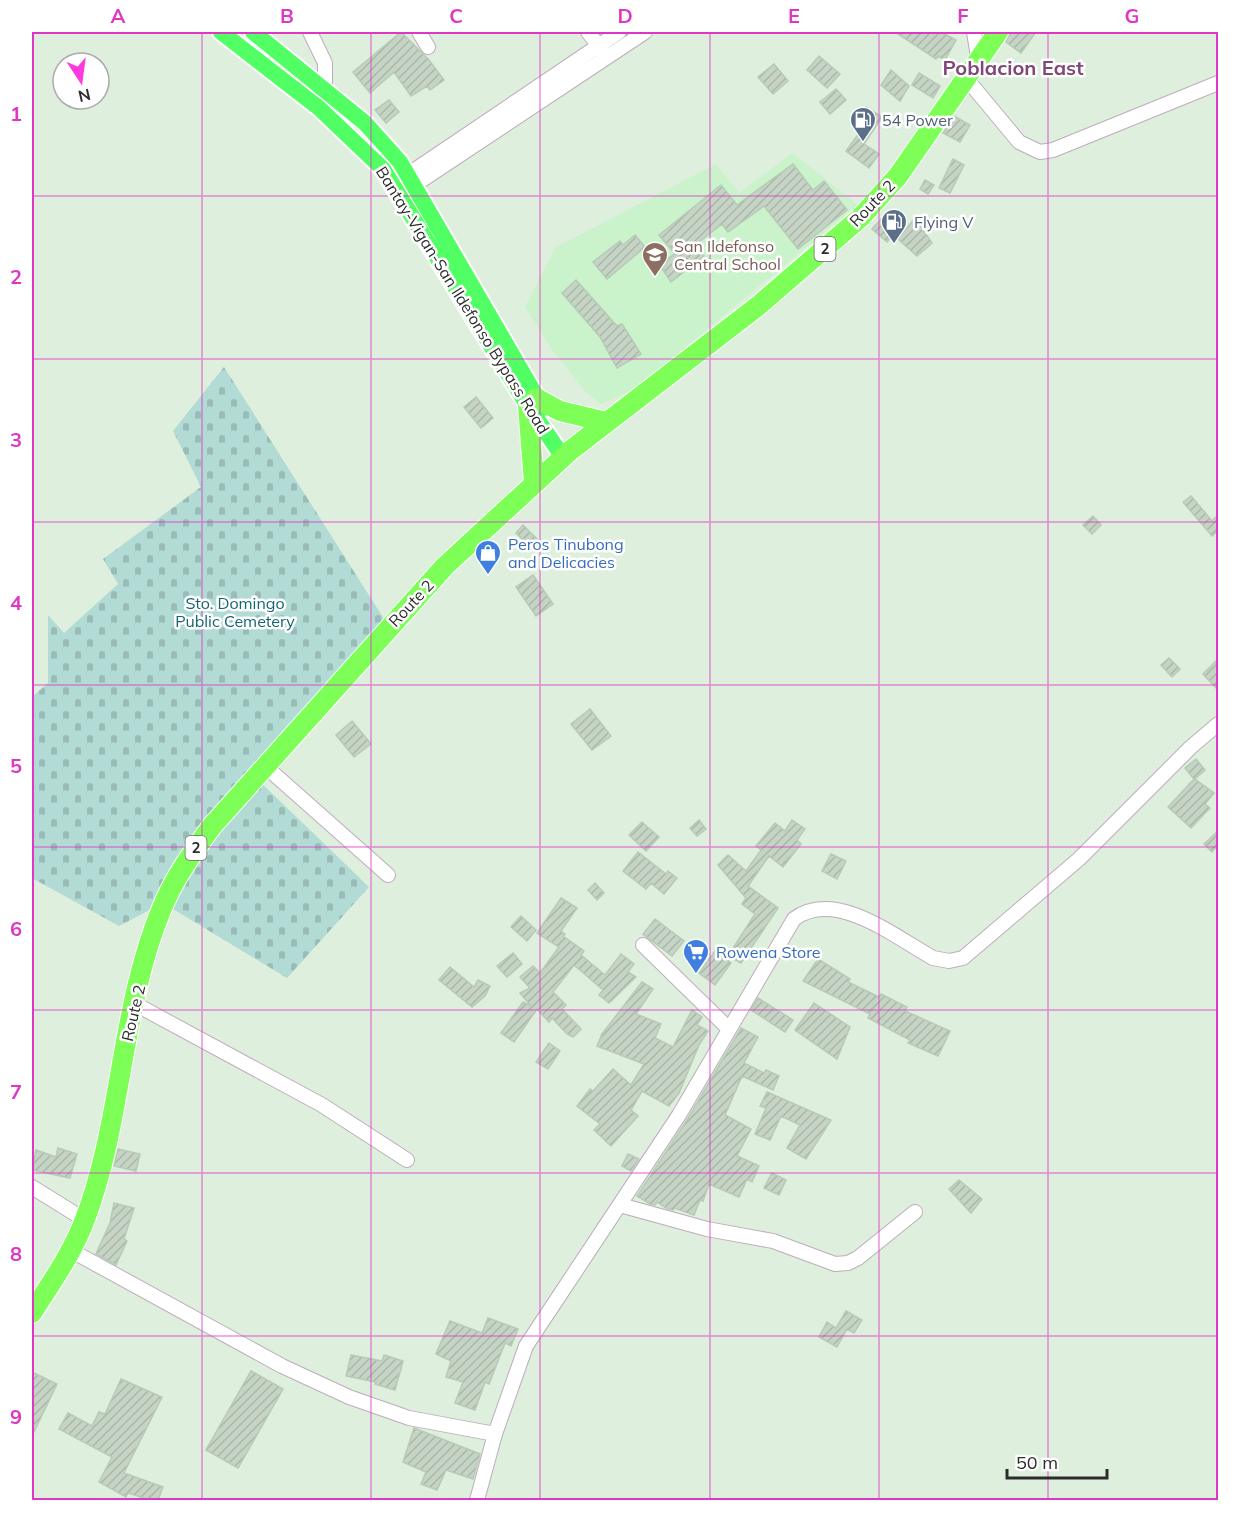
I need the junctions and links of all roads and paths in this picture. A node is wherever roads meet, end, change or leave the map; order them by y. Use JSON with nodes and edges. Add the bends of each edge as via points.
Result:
{"nodes":[{"id":1,"x":221,"y":32,"type":"edge"},
{"id":2,"x":253,"y":32,"type":"edge"},
{"id":3,"x":310,"y":32,"type":"edge"},
{"id":4,"x":419,"y":32,"type":"edge"},
{"id":5,"x":588,"y":32,"type":"edge"},
{"id":6,"x":619,"y":32,"type":"edge"},
{"id":7,"x":645,"y":32,"type":"edge"},
{"id":8,"x":974,"y":32,"type":"edge"},
{"id":9,"x":998,"y":32,"type":"edge"},
{"id":10,"x":428,"y":47,"type":"dead end"},
{"id":11,"x":603,"y":52,"type":"junction"},
{"id":12,"x":978,"y":57,"type":"junction"},
{"id":13,"x":965,"y":76,"type":"junction"},
{"id":14,"x":1218,"y":83,"type":"edge"},
{"id":15,"x":325,"y":89,"type":"junction"},
{"id":16,"x":411,"y":180,"type":"junction"},
{"id":17,"x":396,"y":190,"type":"junction"},
{"id":18,"x":532,"y":402,"type":"junction"},
{"id":19,"x":606,"y":422,"type":"junction"},
{"id":20,"x":567,"y":453,"type":"junction"},
{"id":21,"x":534,"y":483,"type":"junction"},
{"id":22,"x":1218,"y":724,"type":"edge"},
{"id":23,"x":265,"y":765,"type":"junction"},
{"id":24,"x":388,"y":874,"type":"dead end"},
{"id":25,"x":643,"y":945,"type":"dead end"},
{"id":26,"x":135,"y":1004,"type":"junction"},
{"id":27,"x":729,"y":1029,"type":"junction"},
{"id":28,"x":407,"y":1160,"type":"dead end"},
{"id":29,"x":32,"y":1187,"type":"edge"},
{"id":30,"x":620,"y":1205,"type":"junction"},
{"id":31,"x":915,"y":1212,"type":"dead end"},
{"id":32,"x":85,"y":1220,"type":"junction"},
{"id":33,"x":72,"y":1251,"type":"junction"},
{"id":34,"x":32,"y":1313,"type":"edge"},
{"id":35,"x":495,"y":1434,"type":"junction"},
{"id":36,"x":477,"y":1500,"type":"edge"}],
"edges":[{"from":1,"to":17,"type":"main road","name":"Bantay-Vigan-San Ildefonso Bypass Road","via":[[319,108],[383,169]]},
{"from":2,"to":15,"type":"main road","name":"Bantay-Vigan-San Ildefonso Bypass Road"},
{"from":3,"to":15,"type":"street","via":[[325,63]]},
{"from":4,"to":10,"type":"street"},
{"from":5,"to":11,"type":"street"},
{"from":6,"to":11,"type":"street"},
{"from":7,"to":11,"type":"street"},
{"from":8,"to":12,"type":"street"},
{"from":9,"to":12,"type":"highway","name":"Route 2","number":"2"},
{"from":11,"to":16,"type":"street"},
{"from":12,"to":13,"type":"highway","name":"Route 2","number":"2"},
{"from":13,"to":14,"type":"street","via":[[1019,142],[1040,152]]},
{"from":13,"to":19,"type":"highway","name":"Route 2","number":"2","via":[[898,176],[861,217],[758,306]]},
{"from":15,"to":16,"type":"main road","name":"Bantay-Vigan-San Ildefonso Bypass Road","via":[[365,123]]},
{"from":16,"to":17,"type":"street"},
{"from":16,"to":18,"type":"main road","name":"Bantay-Vigan-San Ildefonso Bypass Road"},
{"from":17,"to":18,"type":"main road","name":"Bantay-Vigan-San Ildefonso Bypass Road"},
{"from":18,"to":19,"type":"highway"},
{"from":18,"to":20,"type":"main road","name":"Bantay-Vigan-San Ildefonso Bypass Road"},
{"from":18,"to":21,"type":"highway"},
{"from":19,"to":20,"type":"highway","name":"Route 2","number":"2"},
{"from":20,"to":21,"type":"highway","name":"Route 2","number":"2"},
{"from":21,"to":23,"type":"highway","name":"Route 2","number":"2","via":[[444,567]]},
{"from":22,"to":27,"type":"street","via":[[1079,859],[963,958],[933,958],[841,909],[806,910],[794,919]]},
{"from":23,"to":24,"type":"street"},
{"from":23,"to":26,"type":"highway","name":"Route 2","number":"2","via":[[184,865],[162,907],[147,949]]},
{"from":25,"to":27,"type":"street"},
{"from":26,"to":28,"type":"street","via":[[322,1105]]},
{"from":26,"to":32,"type":"highway","name":"Route 2","number":"2"},
{"from":27,"to":30,"type":"street","via":[[679,1116]]},
{"from":29,"to":32,"type":"street"},
{"from":30,"to":31,"type":"street","via":[[707,1229],[773,1241],[835,1264],[858,1258]]},
{"from":30,"to":35,"type":"street","via":[[526,1346]]},
{"from":32,"to":33,"type":"highway","name":"Route 2","number":"2"},
{"from":33,"to":34,"type":"highway","name":"Route 2","number":"2"},
{"from":33,"to":35,"type":"street","via":[[282,1366],[349,1397],[409,1418]]},
{"from":35,"to":36,"type":"street"}]}
